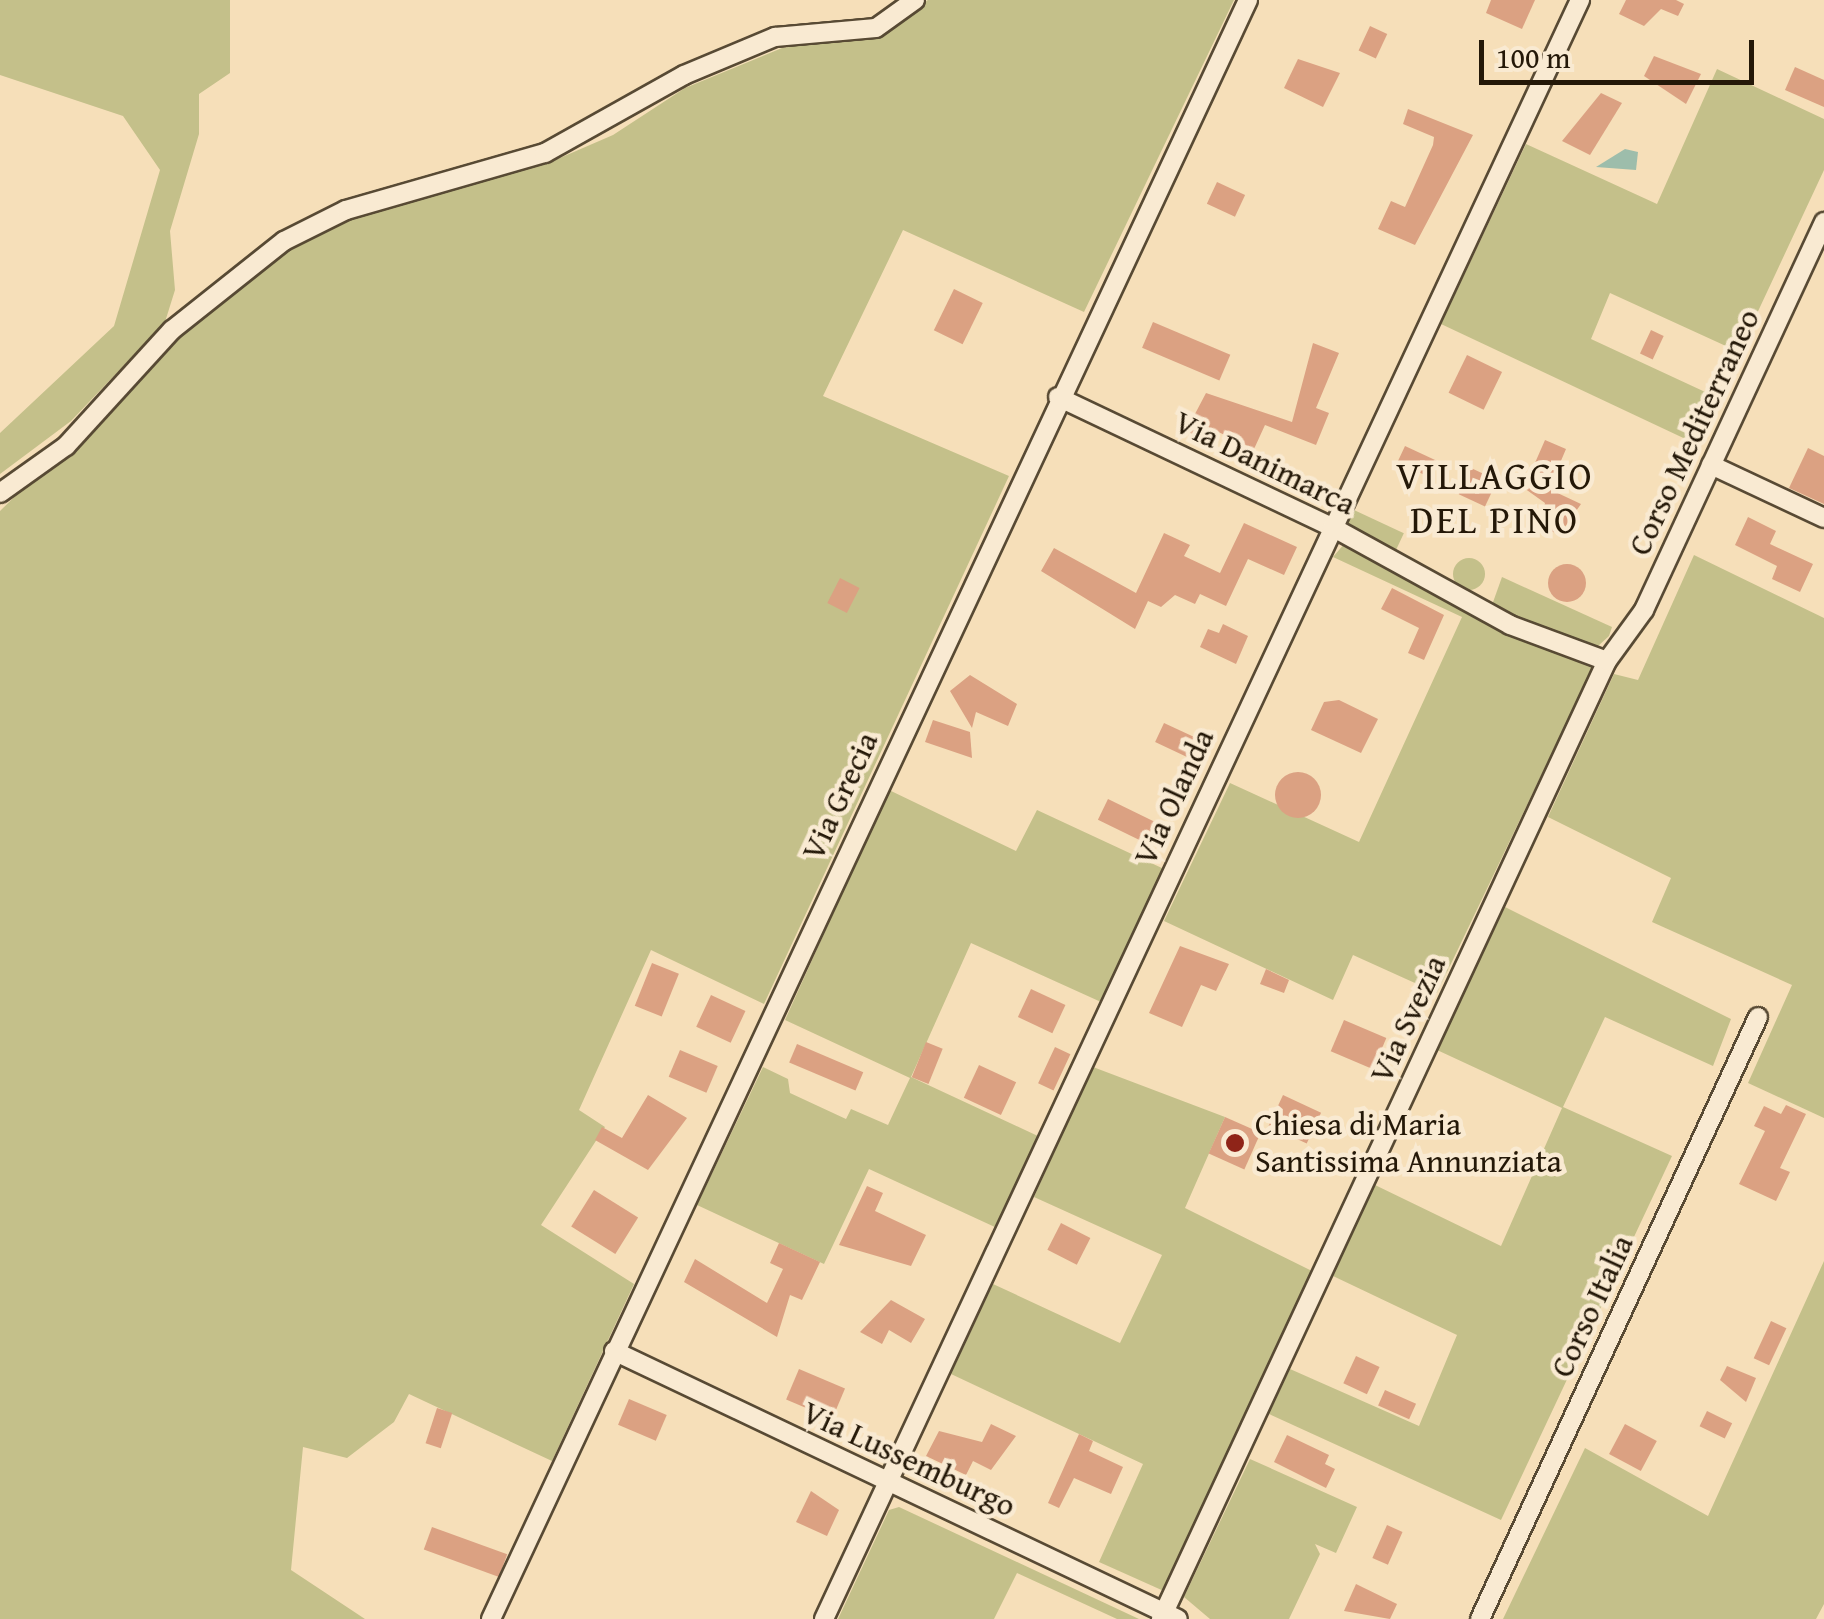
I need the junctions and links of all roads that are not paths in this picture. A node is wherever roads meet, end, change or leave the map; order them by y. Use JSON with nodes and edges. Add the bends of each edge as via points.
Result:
{"nodes":[{"id":1,"x":915,"y":0,"type":"edge"},
{"id":2,"x":1248,"y":0,"type":"edge"},
{"id":3,"x":1580,"y":0,"type":"edge"},
{"id":4,"x":1824,"y":222,"type":"edge"},
{"id":5,"x":1058,"y":398,"type":"junction"},
{"id":6,"x":1711,"y":465,"type":"junction"},
{"id":7,"x":0,"y":493,"type":"edge"},
{"id":8,"x":1824,"y":518,"type":"edge"},
{"id":9,"x":1332,"y":528,"type":"junction"},
{"id":10,"x":1608,"y":661,"type":"junction"},
{"id":11,"x":1758,"y":1017,"type":"dead end"},
{"id":12,"x":614,"y":1350,"type":"junction"},
{"id":13,"x":888,"y":1483,"type":"junction"},
{"id":14,"x":1168,"y":1617,"type":"edge"},
{"id":15,"x":491,"y":1619,"type":"edge"},
{"id":16,"x":824,"y":1619,"type":"edge"},
{"id":17,"x":1480,"y":1619,"type":"edge"}],
"edges":[{"from":1,"to":7,"type":"street","via":[[876,28],[775,37],[684,75],[544,154],[346,210],[284,241],[172,330],[66,446]]},
{"from":2,"to":5,"type":"street","name":"Via Grecia"},
{"from":3,"to":9,"type":"street","name":"Via Olanda"},
{"from":4,"to":6,"type":"street","name":"Corso Mediterraneo"},
{"from":5,"to":9,"type":"street","name":"Via Danimarca"},
{"from":5,"to":12,"type":"street","name":"Via Grecia"},
{"from":6,"to":8,"type":"street"},
{"from":6,"to":10,"type":"street","name":"Corso Mediterraneo","via":[[1644,610]]},
{"from":9,"to":10,"type":"street","name":"Via Danimarca","via":[[1510,625]]},
{"from":9,"to":13,"type":"street","name":"Via Olanda"},
{"from":10,"to":14,"type":"street","name":"Via Svezia"},
{"from":11,"to":17,"type":"street","name":"Corso Italia"},
{"from":12,"to":13,"type":"street","name":"Via Lussemburgo"},
{"from":12,"to":15,"type":"street","name":"Via Grecia"},
{"from":13,"to":14,"type":"street","name":"Via Lussemburgo"},
{"from":13,"to":16,"type":"street","name":"Via Olanda"}]}
